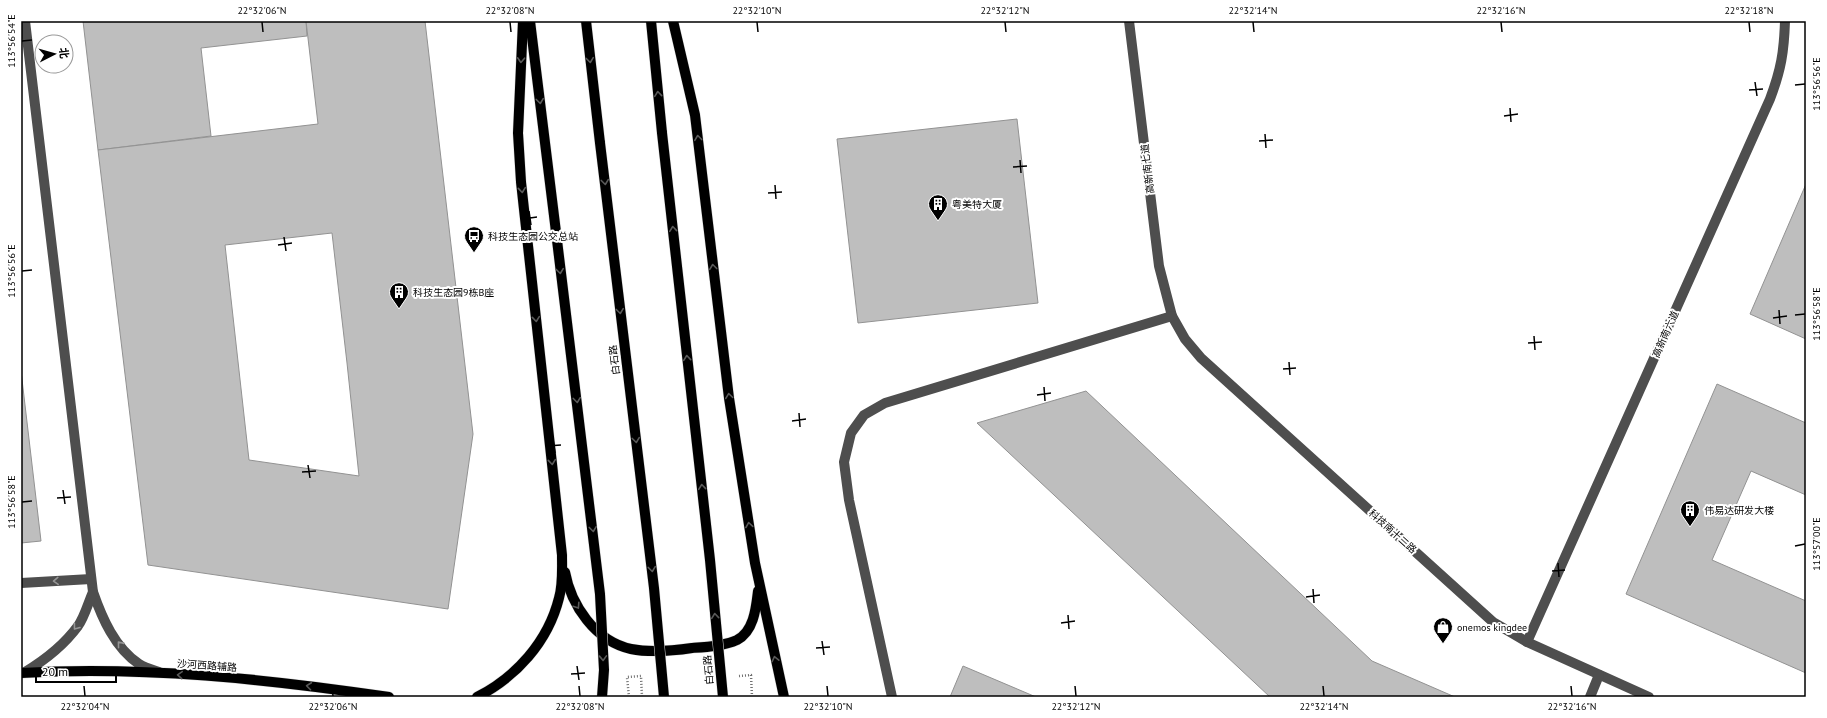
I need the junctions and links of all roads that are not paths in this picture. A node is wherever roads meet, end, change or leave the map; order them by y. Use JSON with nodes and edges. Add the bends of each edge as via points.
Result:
{"nodes":[{"id":1,"x":25,"y":21,"type":"edge"},
{"id":2,"x":523,"y":21,"type":"edge"},
{"id":3,"x":530,"y":21,"type":"edge"},
{"id":4,"x":586,"y":21,"type":"edge"},
{"id":5,"x":651,"y":21,"type":"edge"},
{"id":6,"x":673,"y":21,"type":"edge"},
{"id":7,"x":1129,"y":21,"type":"edge"},
{"id":8,"x":1785,"y":21,"type":"edge"},
{"id":9,"x":1172,"y":316,"type":"junction"},
{"id":10,"x":562,"y":555,"type":"junction"},
{"id":11,"x":755,"y":563,"type":"junction"},
{"id":12,"x":92,"y":579,"type":"junction"},
{"id":13,"x":21,"y":583,"type":"edge"},
{"id":14,"x":93,"y":592,"type":"junction"},
{"id":15,"x":1527,"y":642,"type":"junction"},
{"id":16,"x":23,"y":672,"type":"edge"},
{"id":17,"x":162,"y":674,"type":"junction"},
{"id":18,"x":1599,"y":675,"type":"junction"},
{"id":19,"x":389,"y":697,"type":"edge"},
{"id":20,"x":477,"y":697,"type":"edge"},
{"id":21,"x":602,"y":697,"type":"edge"},
{"id":22,"x":664,"y":697,"type":"edge"},
{"id":23,"x":723,"y":697,"type":"edge"},
{"id":24,"x":784,"y":697,"type":"edge"},
{"id":25,"x":892,"y":697,"type":"edge"},
{"id":26,"x":1590,"y":697,"type":"edge"},
{"id":27,"x":1650,"y":697,"type":"edge"}],
"edges":[{"from":1,"to":12,"type":"street"},
{"from":2,"to":10,"type":"main road","one_way":true,"via":[[518,133],[521,182]]},
{"from":3,"to":21,"type":"main road","one_way":true,"bridge":true,"via":[[600,594],[604,670]]},
{"from":4,"to":22,"type":"main road","name":"白石路","one_way":true,"bridge":true,"via":[[653,580]]},
{"from":23,"to":5,"type":"main road","name":"白石路","one_way":true,"bridge":true},
{"from":11,"to":6,"type":"main road","one_way":true,"via":[[729,398],[695,115]]},
{"from":7,"to":9,"type":"street","name":"高新南七道","via":[[1159,266]]},
{"from":8,"to":15,"type":"street","name":"高新南六道","via":[[1780,72],[1770,99]]},
{"from":9,"to":15,"type":"street","name":"科技南十二路","via":[[1201,358],[1493,622]]},
{"from":9,"to":25,"type":"street","via":[[885,403],[859,422],[851,434],[844,462],[849,500]]},
{"from":10,"to":11,"type":"main road","one_way":true,"via":[[567,582],[574,601],[585,618],[599,633],[614,642],[630,649],[649,652],[714,646],[738,640],[749,628],[755,613],[758,590]]},
{"from":10,"to":20,"type":"main road","via":[[560,598],[545,632],[533,652],[508,678]]},
{"from":24,"to":11,"type":"main road","one_way":true},
{"from":12,"to":13,"type":"street","one_way":true},
{"from":12,"to":14,"type":"street"},
{"from":14,"to":16,"type":"street","one_way":true,"via":[[78,625],[58,648],[41,663]]},
{"from":17,"to":14,"type":"street","one_way":true,"via":[[140,664],[126,653],[101,615]]},
{"from":15,"to":18,"type":"street","name":"科技南十二路"},
{"from":16,"to":17,"type":"main road","name":"沙河西路辅路","via":[[97,671]]},
{"from":19,"to":17,"type":"main road","name":"沙河西路辅路","one_way":true,"via":[[289,684]]},
{"from":18,"to":26,"type":"street"},
{"from":18,"to":27,"type":"street","name":"科技南十二路"}]}
